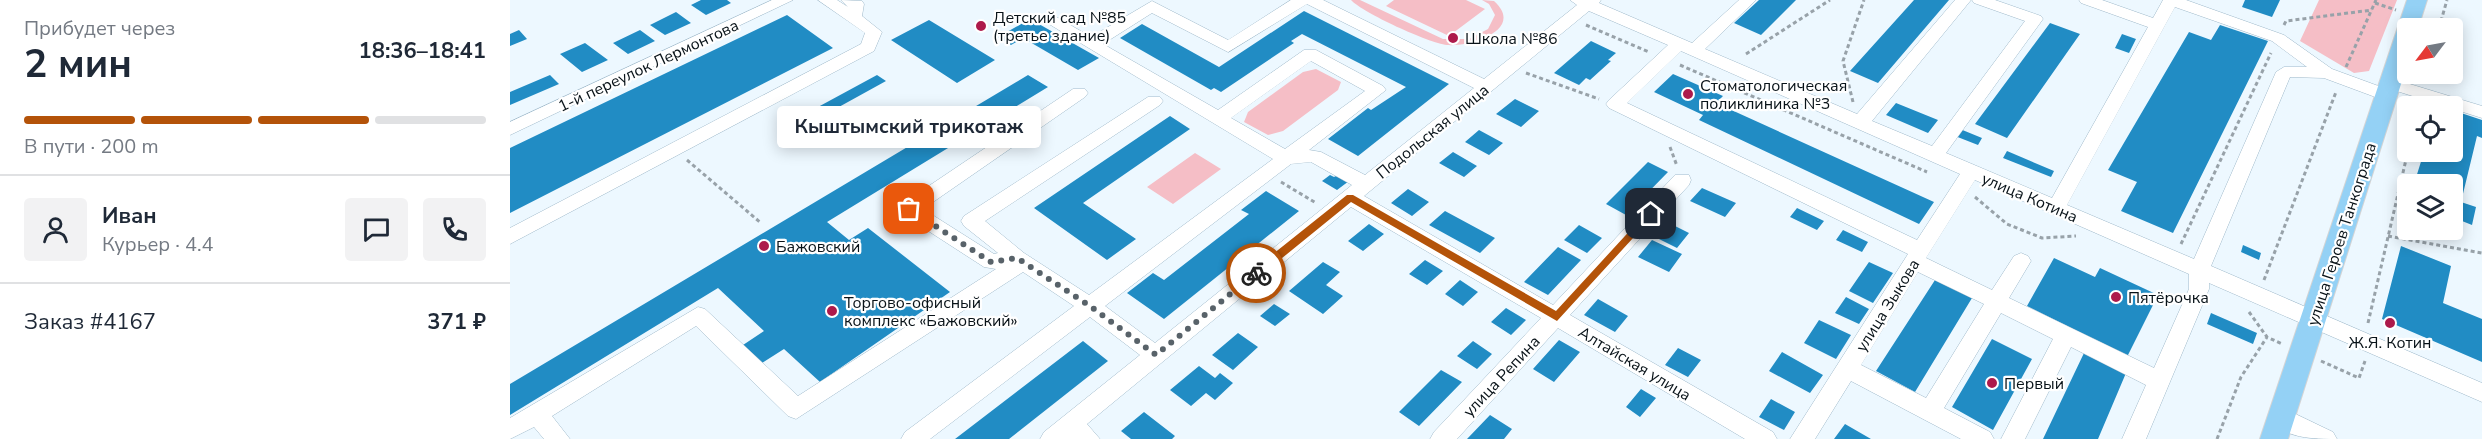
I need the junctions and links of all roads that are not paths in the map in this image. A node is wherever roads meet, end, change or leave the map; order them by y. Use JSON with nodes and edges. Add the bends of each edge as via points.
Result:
{"nodes":[{"id":1,"x":785,"y":0,"type":"edge"},
{"id":2,"x":826,"y":0,"type":"edge"},
{"id":3,"x":849,"y":0,"type":"edge"},
{"id":4,"x":1302,"y":0,"type":"edge"},
{"id":5,"x":1311,"y":0,"type":"edge"},
{"id":6,"x":1748,"y":0,"type":"edge"},
{"id":7,"x":1963,"y":0,"type":"edge"},
{"id":8,"x":1980,"y":0,"type":"edge"},
{"id":9,"x":2087,"y":0,"type":"edge"},
{"id":10,"x":2171,"y":0,"type":"edge"},
{"id":11,"x":2417,"y":0,"type":"edge"},
{"id":12,"x":2204,"y":5,"type":"edge"},
{"id":13,"x":1582,"y":6,"type":"edge"},
{"id":14,"x":854,"y":18,"type":"junction"},
{"id":15,"x":1047,"y":18,"type":"dead end"},
{"id":16,"x":2411,"y":18,"type":"edge"},
{"id":17,"x":2158,"y":25,"type":"junction"},
{"id":18,"x":1091,"y":44,"type":"junction"},
{"id":19,"x":1686,"y":47,"type":"junction"},
{"id":20,"x":2397,"y":62,"type":"edge"},
{"id":21,"x":2334,"y":76,"type":"junction"},
{"id":22,"x":1486,"y":87,"type":"junction"},
{"id":23,"x":2388,"y":89,"type":"junction"},
{"id":24,"x":1079,"y":93,"type":"dead end"},
{"id":25,"x":1154,"y":101,"type":"dead end"},
{"id":26,"x":2482,"y":112,"type":"edge"},
{"id":27,"x":1218,"y":118,"type":"junction"},
{"id":28,"x":1860,"y":123,"type":"junction"},
{"id":29,"x":510,"y":129,"type":"edge"},
{"id":30,"x":1286,"y":158,"type":"junction"},
{"id":31,"x":1933,"y":164,"type":"junction"},
{"id":32,"x":1966,"y":179,"type":"junction"},
{"id":33,"x":1682,"y":180,"type":"road end"},
{"id":34,"x":1358,"y":190,"type":"junction"},
{"id":35,"x":2056,"y":208,"type":"junction"},
{"id":36,"x":510,"y":237,"type":"edge"},
{"id":37,"x":1918,"y":256,"type":"junction"},
{"id":38,"x":1019,"y":260,"type":"junction"},
{"id":39,"x":2021,"y":261,"type":"dead end"},
{"id":40,"x":2199,"y":270,"type":"junction"},
{"id":41,"x":1999,"y":301,"type":"junction"},
{"id":42,"x":1090,"y":306,"type":"junction"},
{"id":43,"x":1557,"y":317,"type":"junction"},
{"id":44,"x":2313,"y":320,"type":"junction"},
{"id":45,"x":2065,"y":337,"type":"junction"},
{"id":46,"x":1156,"y":355,"type":"junction"},
{"id":47,"x":1847,"y":368,"type":"junction"},
{"id":48,"x":2159,"y":381,"type":"junction"},
{"id":49,"x":2482,"y":393,"type":"edge"},
{"id":50,"x":1930,"y":411,"type":"junction"},
{"id":51,"x":537,"y":414,"type":"junction"},
{"id":52,"x":1070,"y":424,"type":"junction"},
{"id":53,"x":2277,"y":428,"type":"edge"},
{"id":54,"x":510,"y":430,"type":"edge"},
{"id":55,"x":558,"y":439,"type":"edge"},
{"id":56,"x":913,"y":439,"type":"edge"},
{"id":57,"x":1052,"y":439,"type":"edge"},
{"id":58,"x":1088,"y":439,"type":"edge"},
{"id":59,"x":1442,"y":439,"type":"edge"},
{"id":60,"x":1764,"y":439,"type":"edge"},
{"id":61,"x":1802,"y":439,"type":"edge"},
{"id":62,"x":1982,"y":439,"type":"edge"},
{"id":63,"x":2013,"y":439,"type":"edge"},
{"id":64,"x":2134,"y":439,"type":"edge"},
{"id":65,"x":2325,"y":439,"type":"edge"}],
"edges":[{"from":1,"to":29,"type":"street","name":"1-й переулок Лермонтова"},
{"from":2,"to":14,"type":"street"},
{"from":3,"to":14,"type":"street","via":[[856,4]]},
{"from":4,"to":18,"type":"street","via":[[1228,47],[1152,6]]},
{"from":5,"to":22,"type":"street"},
{"from":6,"to":19,"type":"street"},
{"from":7,"to":28,"type":"street"},
{"from":8,"to":31,"type":"street","via":[[2035,19]]},
{"from":9,"to":17,"type":"street"},
{"from":10,"to":12,"type":"street"},
{"from":10,"to":17,"type":"street"},
{"from":11,"to":16,"type":"main road","name":"улица Героев Танкограда"},
{"from":12,"to":21,"type":"street","via":[[2278,38]]},
{"from":13,"to":19,"type":"street","name":"улица Котина"},
{"from":13,"to":22,"type":"street","name":"Подольская улица"},
{"from":14,"to":36,"type":"street","via":[[874,32],[868,47]]},
{"from":15,"to":18,"type":"street"},
{"from":17,"to":35,"type":"street"},
{"from":18,"to":27,"type":"street"},
{"from":19,"to":28,"type":"street","name":"улица Котина"},
{"from":19,"to":37,"type":"street","via":[[1664,58],[1615,104]]},
{"from":20,"to":23,"type":"main road","name":"улица Героев Танкограда"},
{"from":21,"to":23,"type":"street"},
{"from":21,"to":40,"type":"street","via":[[2284,72]]},
{"from":22,"to":34,"type":"street","name":"Подольская улица"},
{"from":23,"to":26,"type":"street"},
{"from":23,"to":44,"type":"main road","name":"улица Героев Танкограда"},
{"from":24,"to":38,"type":"street","via":[[909,209],[991,262]]},
{"from":25,"to":38,"type":"street","via":[[971,220]]},
{"from":27,"to":30,"type":"street"},
{"from":27,"to":30,"type":"street","via":[[1310,54],[1377,90]]},
{"from":28,"to":31,"type":"street","name":"улица Котина"},
{"from":30,"to":34,"type":"street","name":"Алтайская улица","via":[[1314,156]]},
{"from":30,"to":42,"type":"street"},
{"from":31,"to":32,"type":"street","name":"улица Котина"},
{"from":32,"to":35,"type":"street","name":"улица Котина"},
{"from":32,"to":37,"type":"street","name":"улица Зыкова"},
{"from":33,"to":43,"type":"street","name":"улица Репина"},
{"from":34,"to":43,"type":"street","name":"Алтайская улица"},
{"from":34,"to":46,"type":"street","name":"Подольская улица"},
{"from":35,"to":40,"type":"street","name":"улица Котина"},
{"from":37,"to":41,"type":"street"},
{"from":37,"to":47,"type":"street","name":"улица Зыкова"},
{"from":38,"to":42,"type":"street"},
{"from":38,"to":51,"type":"street","via":[[796,409],[698,315]]},
{"from":39,"to":41,"type":"street"},
{"from":40,"to":44,"type":"street","name":"улица Котина"},
{"from":40,"to":48,"type":"street","via":[[2199,289]]},
{"from":41,"to":45,"type":"street"},
{"from":41,"to":50,"type":"street"},
{"from":42,"to":46,"type":"street"},
{"from":42,"to":56,"type":"street"},
{"from":43,"to":59,"type":"street","name":"улица Репина"},
{"from":43,"to":60,"type":"street","name":"Алтайская улица"},
{"from":44,"to":49,"type":"street","name":"улица Котина"},
{"from":44,"to":53,"type":"main road","name":"улица Героев Танкограда"},
{"from":45,"to":48,"type":"street"},
{"from":45,"to":63,"type":"street"},
{"from":46,"to":52,"type":"street","name":"Подольская улица"},
{"from":47,"to":50,"type":"street"},
{"from":47,"to":61,"type":"street","name":"улица Зыкова"},
{"from":48,"to":64,"type":"street"},
{"from":50,"to":62,"type":"street"},
{"from":51,"to":54,"type":"street"},
{"from":51,"to":55,"type":"street"},
{"from":52,"to":57,"type":"street","name":"Подольская улица"},
{"from":52,"to":58,"type":"street"},
{"from":53,"to":65,"type":"street"}]}
